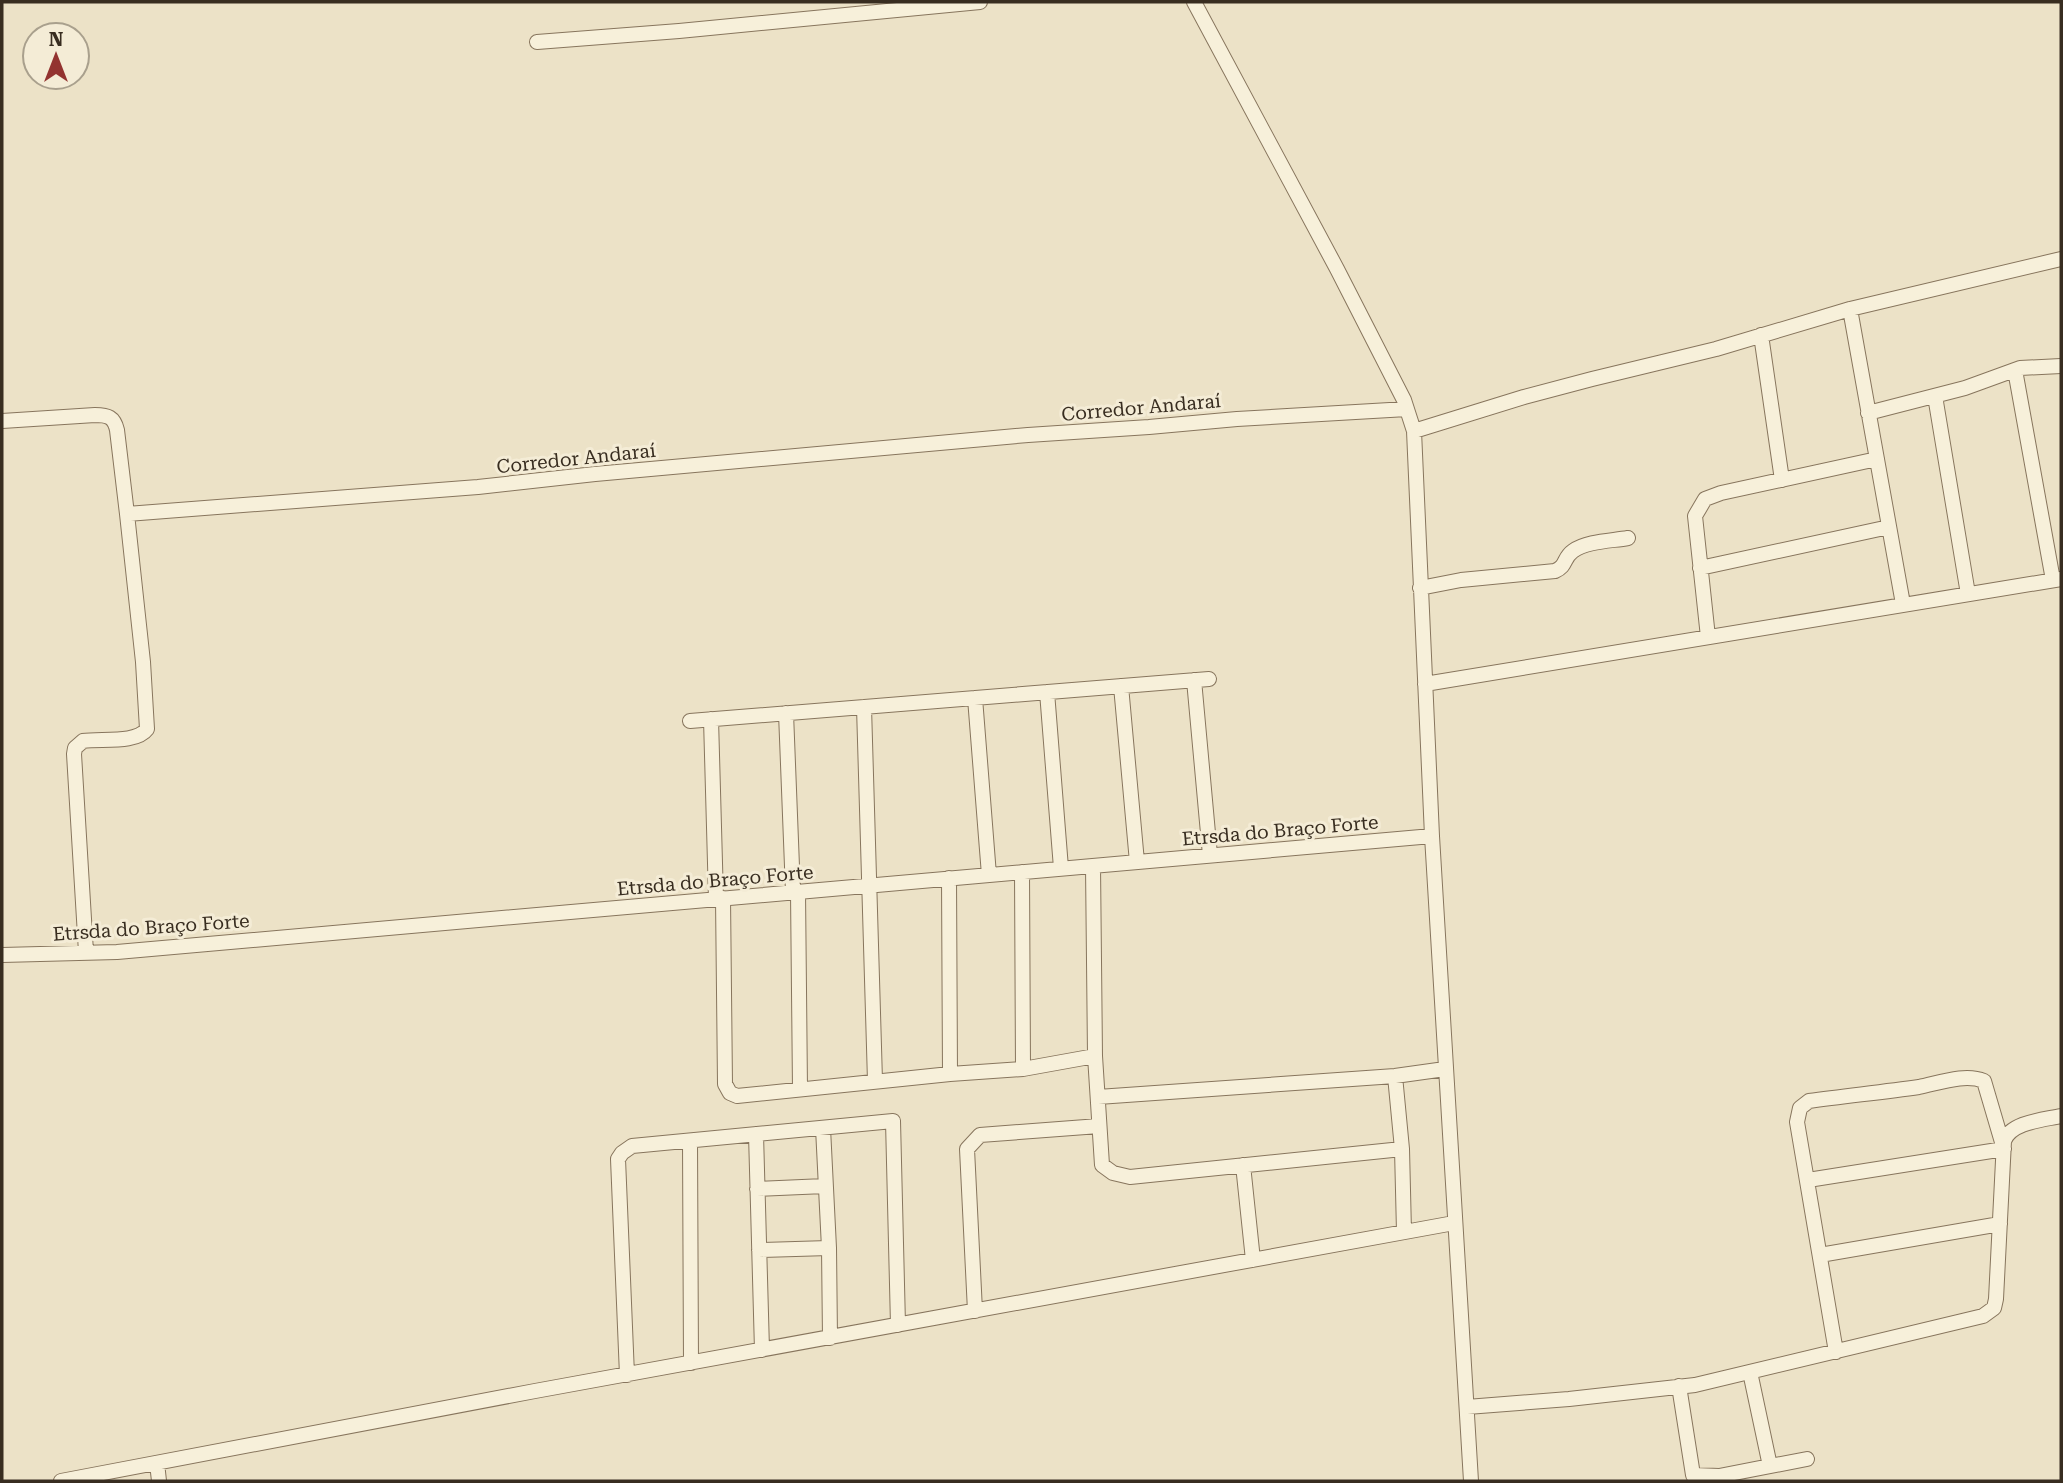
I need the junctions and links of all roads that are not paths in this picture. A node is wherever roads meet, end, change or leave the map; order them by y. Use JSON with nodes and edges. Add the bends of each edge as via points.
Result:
{"nodes":[{"id":1,"x":980,"y":2,"type":"edge"},
{"id":2,"x":1194,"y":2,"type":"edge"},
{"id":3,"x":537,"y":42,"type":"dead end"},
{"id":4,"x":2061,"y":259,"type":"edge"},
{"id":5,"x":1850,"y":309,"type":"junction"},
{"id":6,"x":1761,"y":335,"type":"junction"},
{"id":7,"x":2061,"y":366,"type":"edge"},
{"id":8,"x":2015,"y":370,"type":"junction"},
{"id":9,"x":1935,"y":396,"type":"junction"},
{"id":10,"x":1407,"y":408,"type":"junction"},
{"id":11,"x":1868,"y":413,"type":"junction"},
{"id":12,"x":2,"y":421,"type":"edge"},
{"id":13,"x":1414,"y":431,"type":"junction"},
{"id":14,"x":1877,"y":459,"type":"junction"},
{"id":15,"x":1783,"y":480,"type":"junction"},
{"id":16,"x":127,"y":514,"type":"junction"},
{"id":17,"x":1889,"y":527,"type":"junction"},
{"id":18,"x":1628,"y":538,"type":"dead end"},
{"id":19,"x":1700,"y":568,"type":"junction"},
{"id":20,"x":2057,"y":579,"type":"edge"},
{"id":21,"x":1420,"y":588,"type":"junction"},
{"id":22,"x":1968,"y":594,"type":"junction"},
{"id":23,"x":1903,"y":604,"type":"junction"},
{"id":24,"x":1708,"y":637,"type":"junction"},
{"id":25,"x":1425,"y":684,"type":"junction"},
{"id":26,"x":1121,"y":686,"type":"junction"},
{"id":27,"x":1047,"y":692,"type":"junction"},
{"id":28,"x":975,"y":698,"type":"junction"},
{"id":29,"x":864,"y":707,"type":"junction"},
{"id":30,"x":786,"y":713,"type":"junction"},
{"id":31,"x":711,"y":719,"type":"junction"},
{"id":32,"x":690,"y":721,"type":"dead end"},
{"id":33,"x":1432,"y":836,"type":"junction"},
{"id":34,"x":1210,"y":855,"type":"junction"},
{"id":35,"x":1137,"y":862,"type":"junction"},
{"id":36,"x":1093,"y":866,"type":"junction"},
{"id":37,"x":1060,"y":868,"type":"junction"},
{"id":38,"x":1022,"y":872,"type":"junction"},
{"id":39,"x":989,"y":875,"type":"junction"},
{"id":40,"x":949,"y":878,"type":"junction"},
{"id":41,"x":869,"y":885,"type":"junction"},
{"id":42,"x":795,"y":892,"type":"junction"},
{"id":43,"x":720,"y":898,"type":"junction"},
{"id":44,"x":86,"y":952,"type":"junction"},
{"id":45,"x":2,"y":956,"type":"edge"},
{"id":46,"x":1095,"y":1056,"type":"junction"},
{"id":47,"x":1023,"y":1069,"type":"junction"},
{"id":48,"x":1445,"y":1069,"type":"junction"},
{"id":49,"x":950,"y":1074,"type":"junction"},
{"id":50,"x":1395,"y":1076,"type":"junction"},
{"id":51,"x":875,"y":1081,"type":"junction"},
{"id":52,"x":800,"y":1089,"type":"junction"},
{"id":53,"x":1098,"y":1097,"type":"junction"},
{"id":54,"x":2061,"y":1116,"type":"edge"},
{"id":55,"x":1100,"y":1126,"type":"junction"},
{"id":56,"x":823,"y":1128,"type":"junction"},
{"id":57,"x":755,"y":1134,"type":"junction"},
{"id":58,"x":690,"y":1141,"type":"junction"},
{"id":59,"x":1402,"y":1149,"type":"junction"},
{"id":60,"x":2004,"y":1149,"type":"junction"},
{"id":61,"x":1243,"y":1165,"type":"junction"},
{"id":62,"x":1808,"y":1180,"type":"junction"},
{"id":63,"x":825,"y":1186,"type":"junction"},
{"id":64,"x":757,"y":1189,"type":"junction"},
{"id":65,"x":1454,"y":1223,"type":"junction"},
{"id":66,"x":2000,"y":1224,"type":"junction"},
{"id":67,"x":1404,"y":1232,"type":"junction"},
{"id":68,"x":829,"y":1248,"type":"junction"},
{"id":69,"x":759,"y":1250,"type":"junction"},
{"id":70,"x":1820,"y":1255,"type":"junction"},
{"id":71,"x":1253,"y":1260,"type":"junction"},
{"id":72,"x":975,"y":1311,"type":"junction"},
{"id":73,"x":898,"y":1325,"type":"junction"},
{"id":74,"x":830,"y":1338,"type":"junction"},
{"id":75,"x":762,"y":1350,"type":"junction"},
{"id":76,"x":1836,"y":1352,"type":"junction"},
{"id":77,"x":691,"y":1363,"type":"junction"},
{"id":78,"x":1750,"y":1372,"type":"junction"},
{"id":79,"x":627,"y":1375,"type":"junction"},
{"id":80,"x":1679,"y":1387,"type":"junction"},
{"id":81,"x":1467,"y":1407,"type":"junction"},
{"id":82,"x":1807,"y":1459,"type":"dead end"},
{"id":83,"x":157,"y":1463,"type":"junction"},
{"id":84,"x":1770,"y":1466,"type":"junction"},
{"id":85,"x":91,"y":1478,"type":"edge"},
{"id":86,"x":61,"y":1481,"type":"edge"},
{"id":87,"x":159,"y":1481,"type":"edge"},
{"id":88,"x":1471,"y":1481,"type":"edge"}],
"edges":[{"from":1,"to":3,"type":"street"},
{"from":2,"to":10,"type":"street"},
{"from":4,"to":5,"type":"street"},
{"from":5,"to":6,"type":"street"},
{"from":5,"to":11,"type":"street"},
{"from":6,"to":13,"type":"street"},
{"from":6,"to":15,"type":"street"},
{"from":7,"to":8,"type":"street"},
{"from":8,"to":9,"type":"street"},
{"from":8,"to":20,"type":"street"},
{"from":9,"to":11,"type":"street"},
{"from":9,"to":22,"type":"street"},
{"from":10,"to":13,"type":"street"},
{"from":10,"to":16,"type":"street","name":"Corredor Andaraí","via":[[1015,436],[478,487]]},
{"from":11,"to":14,"type":"street"},
{"from":12,"to":16,"type":"street","via":[[112,418]]},
{"from":13,"to":21,"type":"street"},
{"from":14,"to":15,"type":"street"},
{"from":14,"to":17,"type":"street"},
{"from":15,"to":19,"type":"street","via":[[1705,499],[1695,516]]},
{"from":16,"to":44,"type":"street","via":[[147,729],[129,738],[83,741],[75,748]]},
{"from":17,"to":19,"type":"street"},
{"from":17,"to":23,"type":"street"},
{"from":18,"to":21,"type":"street","via":[[1579,548],[1555,571]]},
{"from":19,"to":24,"type":"street"},
{"from":20,"to":22,"type":"street"},
{"from":21,"to":25,"type":"street"},
{"from":22,"to":23,"type":"street"},
{"from":23,"to":24,"type":"street"},
{"from":24,"to":25,"type":"street"},
{"from":25,"to":33,"type":"street"},
{"from":26,"to":27,"type":"street"},
{"from":26,"to":34,"type":"street","via":[[1201,680]]},
{"from":26,"to":35,"type":"street"},
{"from":27,"to":28,"type":"street"},
{"from":27,"to":37,"type":"street"},
{"from":28,"to":29,"type":"street"},
{"from":28,"to":39,"type":"street"},
{"from":29,"to":30,"type":"street"},
{"from":29,"to":41,"type":"street"},
{"from":30,"to":31,"type":"street"},
{"from":30,"to":42,"type":"street"},
{"from":31,"to":32,"type":"street"},
{"from":31,"to":43,"type":"street"},
{"from":33,"to":34,"type":"street","name":"Etrsda do Braço Forte"},
{"from":33,"to":48,"type":"street"},
{"from":34,"to":35,"type":"street","name":"Etrsda do Braço Forte"},
{"from":35,"to":36,"type":"street","name":"Etrsda do Braço Forte"},
{"from":36,"to":37,"type":"street","name":"Etrsda do Braço Forte"},
{"from":36,"to":46,"type":"street"},
{"from":37,"to":38,"type":"street","name":"Etrsda do Braço Forte"},
{"from":38,"to":39,"type":"street","name":"Etrsda do Braço Forte"},
{"from":38,"to":47,"type":"street"},
{"from":39,"to":40,"type":"street","name":"Etrsda do Braço Forte"},
{"from":40,"to":41,"type":"street","name":"Etrsda do Braço Forte"},
{"from":40,"to":49,"type":"street"},
{"from":41,"to":42,"type":"street","name":"Etrsda do Braço Forte"},
{"from":41,"to":51,"type":"street"},
{"from":42,"to":43,"type":"street","name":"Etrsda do Braço Forte"},
{"from":42,"to":52,"type":"street"},
{"from":43,"to":44,"type":"street","name":"Etrsda do Braço Forte"},
{"from":43,"to":52,"type":"street","via":[[725,1084],[737,1096]]},
{"from":44,"to":45,"type":"street","name":"Etrsda do Braço Forte"},
{"from":46,"to":47,"type":"street"},
{"from":46,"to":53,"type":"street"},
{"from":47,"to":49,"type":"street"},
{"from":48,"to":50,"type":"street"},
{"from":48,"to":65,"type":"street"},
{"from":49,"to":51,"type":"street"},
{"from":50,"to":53,"type":"street"},
{"from":50,"to":59,"type":"street"},
{"from":51,"to":52,"type":"street"},
{"from":53,"to":55,"type":"street"},
{"from":54,"to":60,"type":"street","via":[[2010,1131]]},
{"from":55,"to":61,"type":"street","via":[[1102,1165],[1113,1173],[1130,1177]]},
{"from":55,"to":72,"type":"street","via":[[980,1135],[967,1149]]},
{"from":56,"to":57,"type":"street"},
{"from":56,"to":63,"type":"street"},
{"from":56,"to":73,"type":"street","via":[[893,1121]]},
{"from":57,"to":58,"type":"street"},
{"from":57,"to":64,"type":"street"},
{"from":58,"to":77,"type":"street"},
{"from":58,"to":79,"type":"street","via":[[632,1146],[618,1159]]},
{"from":59,"to":61,"type":"street"},
{"from":59,"to":67,"type":"street"},
{"from":60,"to":62,"type":"street"},
{"from":60,"to":62,"type":"street","via":[[1988,1088],[1977,1078],[1809,1101],[1800,1108],[1797,1122]]},
{"from":60,"to":66,"type":"street"},
{"from":61,"to":71,"type":"street"},
{"from":62,"to":70,"type":"street"},
{"from":63,"to":64,"type":"street"},
{"from":63,"to":68,"type":"street"},
{"from":64,"to":69,"type":"street"},
{"from":65,"to":67,"type":"street"},
{"from":65,"to":81,"type":"street"},
{"from":66,"to":70,"type":"street"},
{"from":66,"to":76,"type":"street","via":[[1996,1299],[1989,1313]]},
{"from":67,"to":71,"type":"street"},
{"from":68,"to":69,"type":"street"},
{"from":68,"to":74,"type":"street"},
{"from":69,"to":75,"type":"street"},
{"from":70,"to":76,"type":"street"},
{"from":71,"to":72,"type":"street"},
{"from":72,"to":73,"type":"street"},
{"from":73,"to":74,"type":"street"},
{"from":74,"to":75,"type":"street"},
{"from":75,"to":77,"type":"street"},
{"from":76,"to":78,"type":"street"},
{"from":77,"to":79,"type":"street"},
{"from":78,"to":80,"type":"street"},
{"from":78,"to":84,"type":"street"},
{"from":79,"to":83,"type":"street"},
{"from":80,"to":81,"type":"street"},
{"from":80,"to":84,"type":"street","via":[[1693,1475],[1718,1476]]},
{"from":81,"to":88,"type":"street"},
{"from":82,"to":84,"type":"street"},
{"from":83,"to":85,"type":"street"},
{"from":83,"to":87,"type":"street"},
{"from":85,"to":86,"type":"street"}]}
